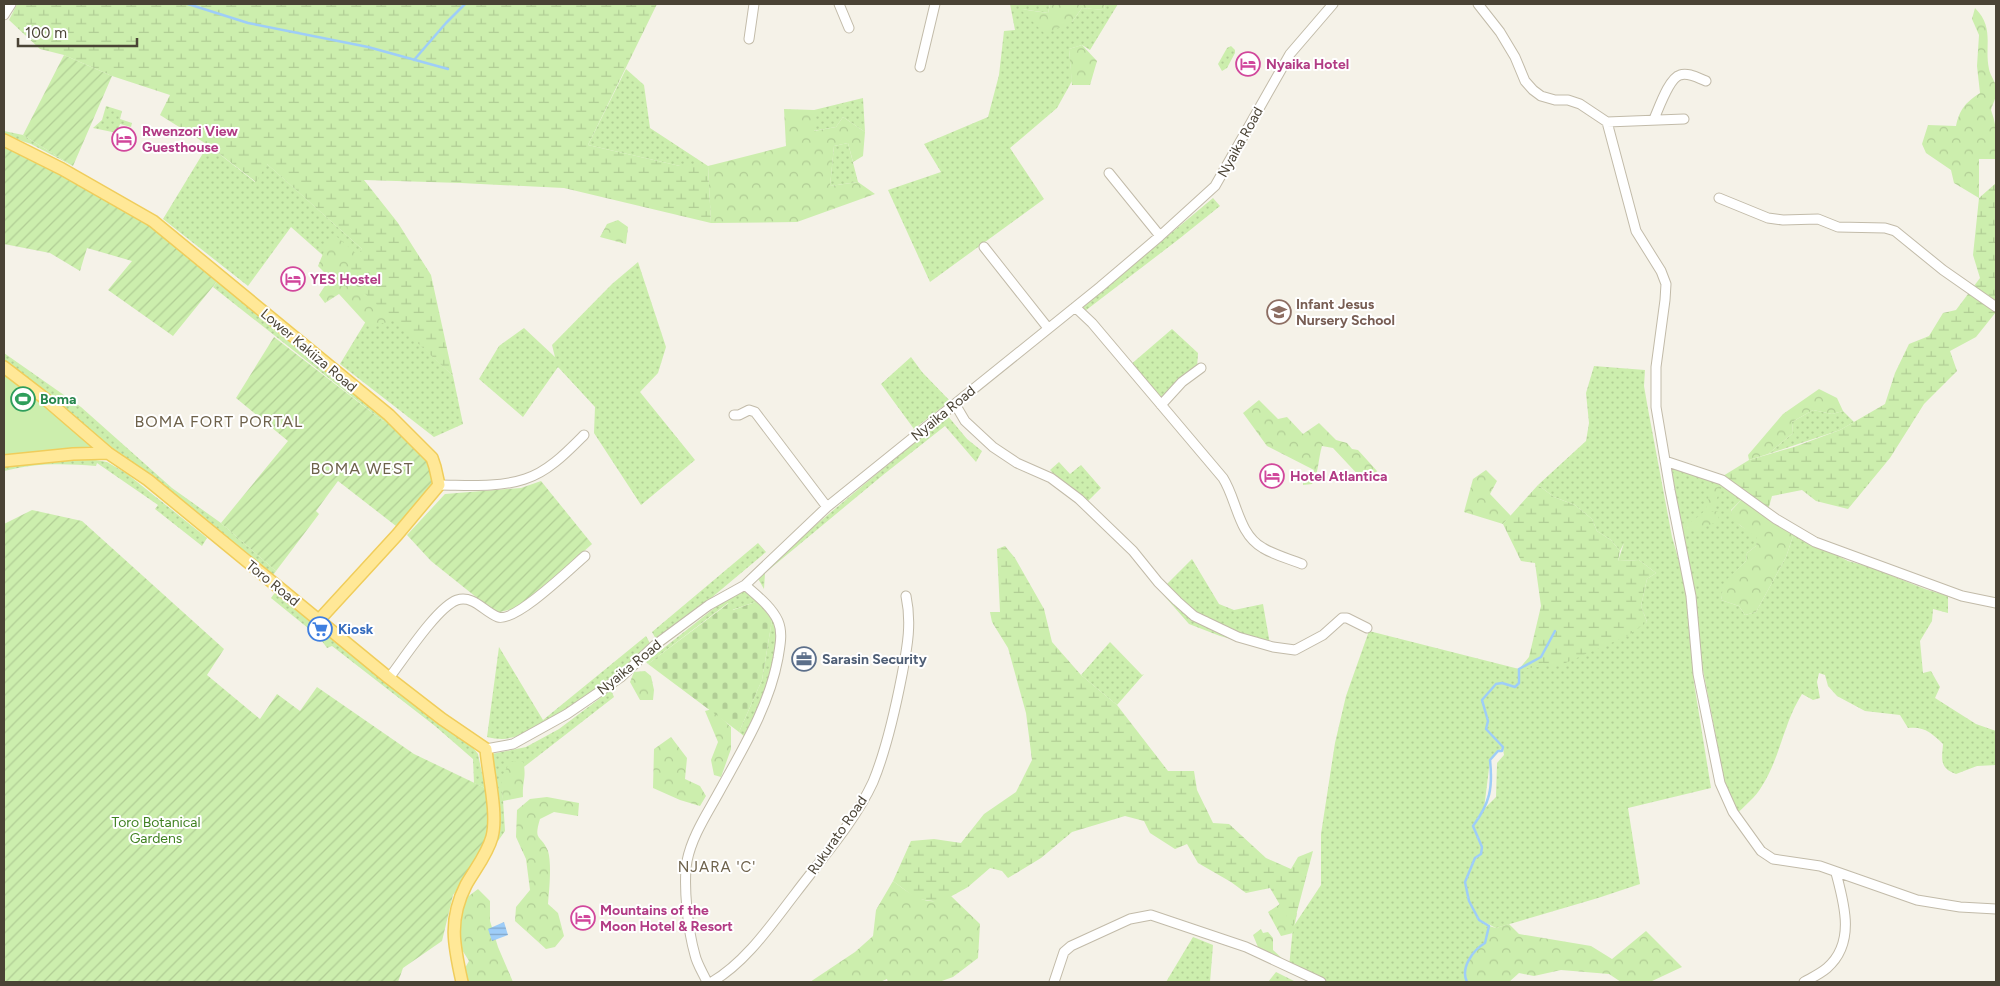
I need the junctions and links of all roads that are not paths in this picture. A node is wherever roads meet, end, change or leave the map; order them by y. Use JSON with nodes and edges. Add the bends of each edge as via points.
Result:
{"nodes":[{"id":1,"x":11,"y":4,"type":"edge"},
{"id":2,"x":754,"y":4,"type":"edge"},
{"id":3,"x":839,"y":4,"type":"edge"},
{"id":4,"x":935,"y":4,"type":"edge"},
{"id":5,"x":1333,"y":4,"type":"edge"},
{"id":6,"x":1478,"y":4,"type":"edge"},
{"id":7,"x":4,"y":15,"type":"edge"},
{"id":8,"x":849,"y":28,"type":"dead end"},
{"id":9,"x":749,"y":39,"type":"dead end"},
{"id":10,"x":920,"y":67,"type":"dead end"},
{"id":11,"x":1706,"y":81,"type":"dead end"},
{"id":12,"x":1654,"y":119,"type":"junction"},
{"id":13,"x":1684,"y":119,"type":"dead end"},
{"id":14,"x":1606,"y":122,"type":"junction"},
{"id":15,"x":4,"y":140,"type":"edge"},
{"id":16,"x":1109,"y":173,"type":"dead end"},
{"id":17,"x":1719,"y":198,"type":"dead end"},
{"id":18,"x":1160,"y":236,"type":"junction"},
{"id":19,"x":984,"y":247,"type":"dead end"},
{"id":20,"x":1075,"y":306,"type":"junction"},
{"id":21,"x":1996,"y":307,"type":"edge"},
{"id":22,"x":1048,"y":328,"type":"junction"},
{"id":23,"x":4,"y":368,"type":"edge"},
{"id":24,"x":1201,"y":368,"type":"dead end"},
{"id":25,"x":955,"y":404,"type":"junction"},
{"id":26,"x":1161,"y":406,"type":"junction"},
{"id":27,"x":734,"y":415,"type":"dead end"},
{"id":28,"x":584,"y":435,"type":"dead end"},
{"id":29,"x":108,"y":453,"type":"junction"},
{"id":30,"x":4,"y":461,"type":"edge"},
{"id":31,"x":1665,"y":461,"type":"junction"},
{"id":32,"x":439,"y":485,"type":"junction"},
{"id":33,"x":827,"y":507,"type":"junction"},
{"id":34,"x":585,"y":556,"type":"dead end"},
{"id":35,"x":1302,"y":564,"type":"dead end"},
{"id":36,"x":744,"y":585,"type":"junction"},
{"id":37,"x":906,"y":596,"type":"dead end"},
{"id":38,"x":1996,"y":603,"type":"edge"},
{"id":39,"x":319,"y":620,"type":"junction"},
{"id":40,"x":1367,"y":628,"type":"dead end"},
{"id":41,"x":389,"y":678,"type":"junction"},
{"id":42,"x":486,"y":749,"type":"junction"},
{"id":43,"x":1836,"y":873,"type":"junction"},
{"id":44,"x":1996,"y":909,"type":"edge"},
{"id":45,"x":462,"y":982,"type":"edge"},
{"id":46,"x":707,"y":982,"type":"edge"},
{"id":47,"x":712,"y":982,"type":"edge"},
{"id":48,"x":1054,"y":982,"type":"edge"},
{"id":49,"x":1321,"y":982,"type":"edge"},
{"id":50,"x":1804,"y":982,"type":"edge"}],
"edges":[{"from":1,"to":7,"type":"street"},
{"from":2,"to":9,"type":"street"},
{"from":3,"to":8,"type":"street"},
{"from":4,"to":10,"type":"street"},
{"from":5,"to":18,"type":"street","name":"Nyaika Road","via":[[1290,54],[1215,186]]},
{"from":6,"to":14,"type":"street","via":[[1500,32],[1525,81],[1533,90],[1541,96],[1580,104]]},
{"from":11,"to":12,"type":"street","via":[[1680,74],[1674,78]]},
{"from":12,"to":13,"type":"street"},
{"from":12,"to":14,"type":"street"},
{"from":14,"to":31,"type":"street","via":[[1636,231],[1666,284],[1654,390]]},
{"from":15,"to":32,"type":"main road","name":"Lower Kakiiza Road","via":[[62,169],[153,222],[389,415],[432,458]]},
{"from":16,"to":18,"type":"street"},
{"from":17,"to":21,"type":"street","via":[[1768,218],[1818,219],[1838,227],[1895,231]]},
{"from":18,"to":20,"type":"street","name":"Nyaika Road"},
{"from":19,"to":22,"type":"street"},
{"from":20,"to":22,"type":"street","name":"Nyaika Road"},
{"from":20,"to":26,"type":"street"},
{"from":22,"to":25,"type":"street","name":"Nyaika Road"},
{"from":23,"to":29,"type":"main road","name":"Toro Road","via":[[44,397]]},
{"from":24,"to":26,"type":"street","via":[[1182,382]]},
{"from":25,"to":33,"type":"street","name":"Nyaika Road"},
{"from":25,"to":40,"type":"street","via":[[965,421],[993,447],[1051,478],[1079,499],[1194,616],[1238,637],[1295,650],[1323,634],[1342,618]]},
{"from":26,"to":35,"type":"street","via":[[1223,478],[1251,538],[1264,549]]},
{"from":27,"to":33,"type":"street","via":[[749,410],[755,412]]},
{"from":28,"to":32,"type":"street","via":[[565,454],[526,479],[480,485]]},
{"from":29,"to":30,"type":"main road"},
{"from":29,"to":39,"type":"main road","name":"Toro Road","via":[[148,480]]},
{"from":31,"to":38,"type":"street","via":[[1722,480],[1776,519],[1816,542],[1962,596]]},
{"from":31,"to":43,"type":"street","via":[[1692,596],[1698,674],[1725,796],[1765,855],[1774,860],[1820,866]]},
{"from":32,"to":39,"type":"main road"},
{"from":33,"to":36,"type":"street","name":"Nyaika Road"},
{"from":34,"to":41,"type":"street","via":[[543,594],[503,617],[497,617],[472,600],[456,600],[449,604]]},
{"from":36,"to":42,"type":"street","name":"Nyaika Road","via":[[709,605],[655,645],[621,677],[566,714],[512,744]]},
{"from":36,"to":46,"type":"street","via":[[769,606],[778,621],[781,637],[776,669],[764,703],[749,738],[700,824],[687,859],[685,878],[690,930],[695,955]]},
{"from":37,"to":47,"type":"street","name":"Rukurato Road","via":[[910,618],[906,651],[887,742],[872,783],[847,826],[772,925],[735,965]]},
{"from":39,"to":41,"type":"main road","name":"Toro Road"},
{"from":41,"to":42,"type":"main road","name":"Toro Road"},
{"from":42,"to":45,"type":"main road","via":[[494,827],[488,848],[466,886],[455,915],[454,945]]},
{"from":43,"to":44,"type":"street","via":[[1917,900]]},
{"from":43,"to":50,"type":"street","via":[[1846,912],[1843,942],[1827,968]]},
{"from":48,"to":49,"type":"street","via":[[1064,952],[1071,946],[1130,919],[1151,915],[1246,947]]}]}
